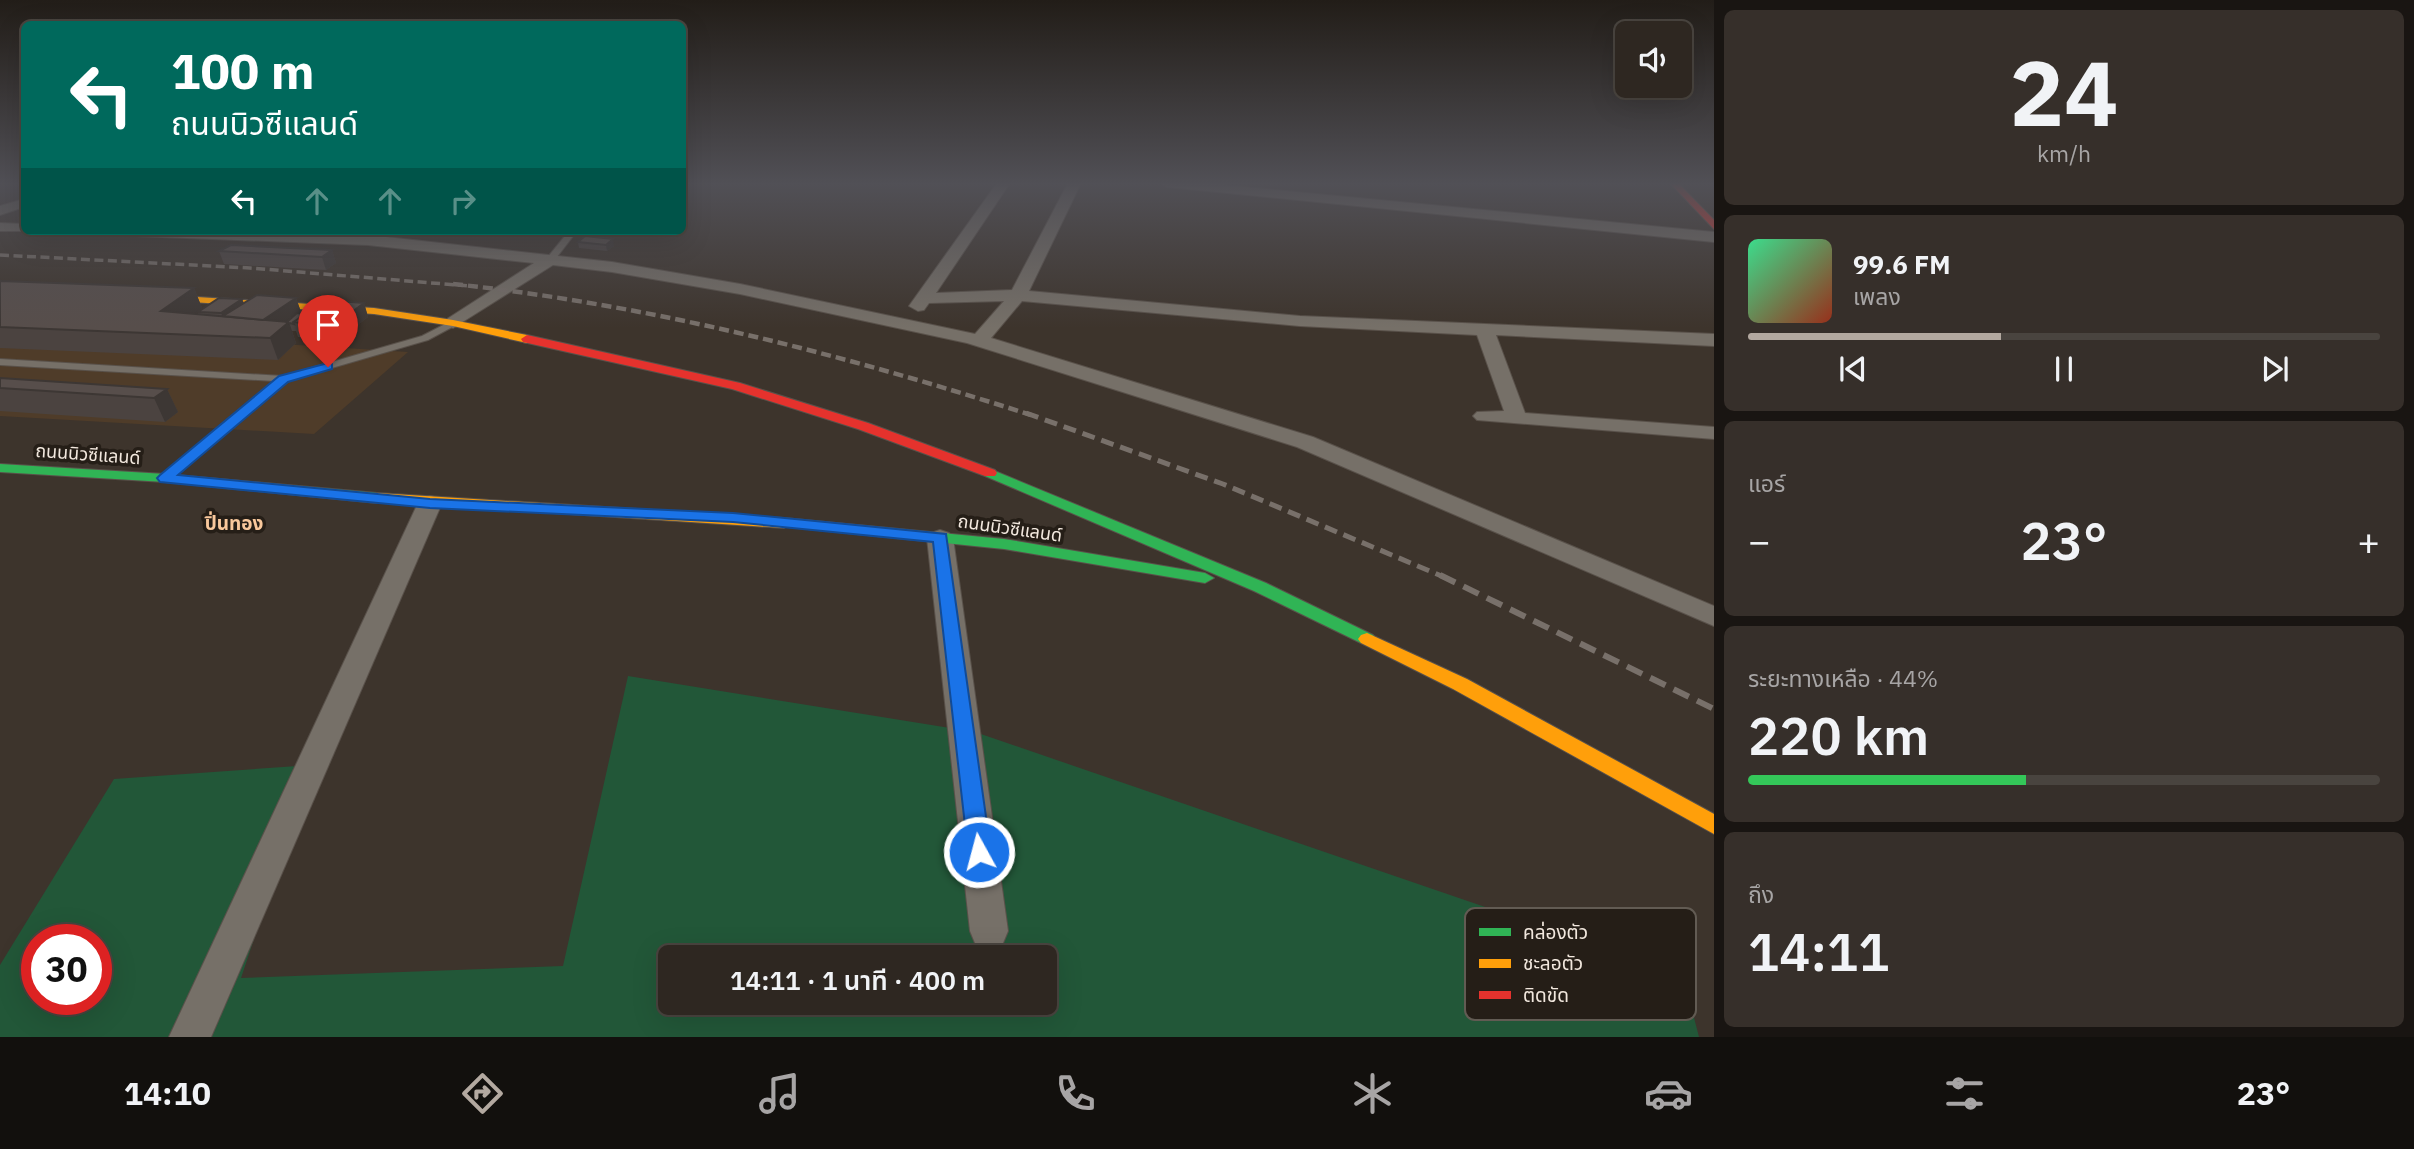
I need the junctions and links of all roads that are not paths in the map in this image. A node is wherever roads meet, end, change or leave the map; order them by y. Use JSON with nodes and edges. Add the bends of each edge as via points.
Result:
{"nodes":[{"id":1,"x":970,"y":231,"type":"edge"},
{"id":2,"x":1050,"y":231,"type":"edge"},
{"id":3,"x":1657,"y":231,"type":"edge"},
{"id":4,"x":373,"y":235,"type":"edge"},
{"id":5,"x":570,"y":235,"type":"edge"},
{"id":6,"x":1714,"y":237,"type":"edge"},
{"id":7,"x":550,"y":260,"type":"junction"},
{"id":8,"x":1018,"y":295,"type":"junction"},
{"id":9,"x":137,"y":297,"type":"edge"},
{"id":10,"x":925,"y":298,"type":"junction"},
{"id":11,"x":453,"y":323,"type":"junction"},
{"id":12,"x":903,"y":323,"type":"junction"},
{"id":13,"x":1485,"y":331,"type":"junction"},
{"id":14,"x":1714,"y":340,"type":"edge"},
{"id":15,"x":979,"y":341,"type":"junction"},
{"id":16,"x":0,"y":362,"type":"edge"},
{"id":17,"x":284,"y":379,"type":"junction"},
{"id":18,"x":1484,"y":416,"type":"dead end"},
{"id":19,"x":1517,"y":419,"type":"junction"},
{"id":20,"x":1714,"y":433,"type":"edge"},
{"id":21,"x":0,"y":468,"type":"edge"},
{"id":22,"x":165,"y":478,"type":"junction"},
{"id":23,"x":430,"y":503,"type":"junction"},
{"id":24,"x":940,"y":538,"type":"junction"},
{"id":25,"x":1260,"y":587,"type":"junction"},
{"id":26,"x":1714,"y":617,"type":"edge"},
{"id":27,"x":1714,"y":825,"type":"edge"},
{"id":28,"x":989,"y":931,"type":"dead end"},
{"id":29,"x":190,"y":1037,"type":"edge"}],
"edges":[{"from":1,"to":10,"type":"street"},
{"from":2,"to":8,"type":"street"},
{"from":3,"to":6,"type":"street"},
{"from":4,"to":7,"type":"street"},
{"from":5,"to":7,"type":"lane"},
{"from":7,"to":11,"type":"street"},
{"from":7,"to":12,"type":"street","via":[[671,275]]},
{"from":8,"to":10,"type":"street"},
{"from":8,"to":13,"type":"street","via":[[1300,321]]},
{"from":8,"to":15,"type":"street"},
{"from":9,"to":11,"type":"street","via":[[374,311]]},
{"from":10,"to":12,"type":"street"},
{"from":11,"to":17,"type":"lane","via":[[425,338]]},
{"from":11,"to":25,"type":"street","via":[[735,386],[863,426],[1017,483]]},
{"from":12,"to":15,"type":"street"},
{"from":13,"to":14,"type":"street"},
{"from":13,"to":19,"type":"street"},
{"from":15,"to":26,"type":"street","via":[[1305,442]]},
{"from":16,"to":17,"type":"lane"},
{"from":17,"to":22,"type":"lane"},
{"from":18,"to":19,"type":"street"},
{"from":19,"to":20,"type":"street"},
{"from":21,"to":22,"type":"street","name":"ถนนนิวซีแลนด์"},
{"from":22,"to":23,"type":"street","name":"ถนนนิวซีแลนด์"},
{"from":23,"to":24,"type":"street","name":"ถนนนิวซีแลนด์","via":[[733,518]]},
{"from":23,"to":29,"type":"street"},
{"from":24,"to":25,"type":"street","name":"ถนนนิวซีแลนด์","via":[[1004,544]]},
{"from":24,"to":28,"type":"street"},
{"from":25,"to":27,"type":"street","via":[[1460,684]]}]}
